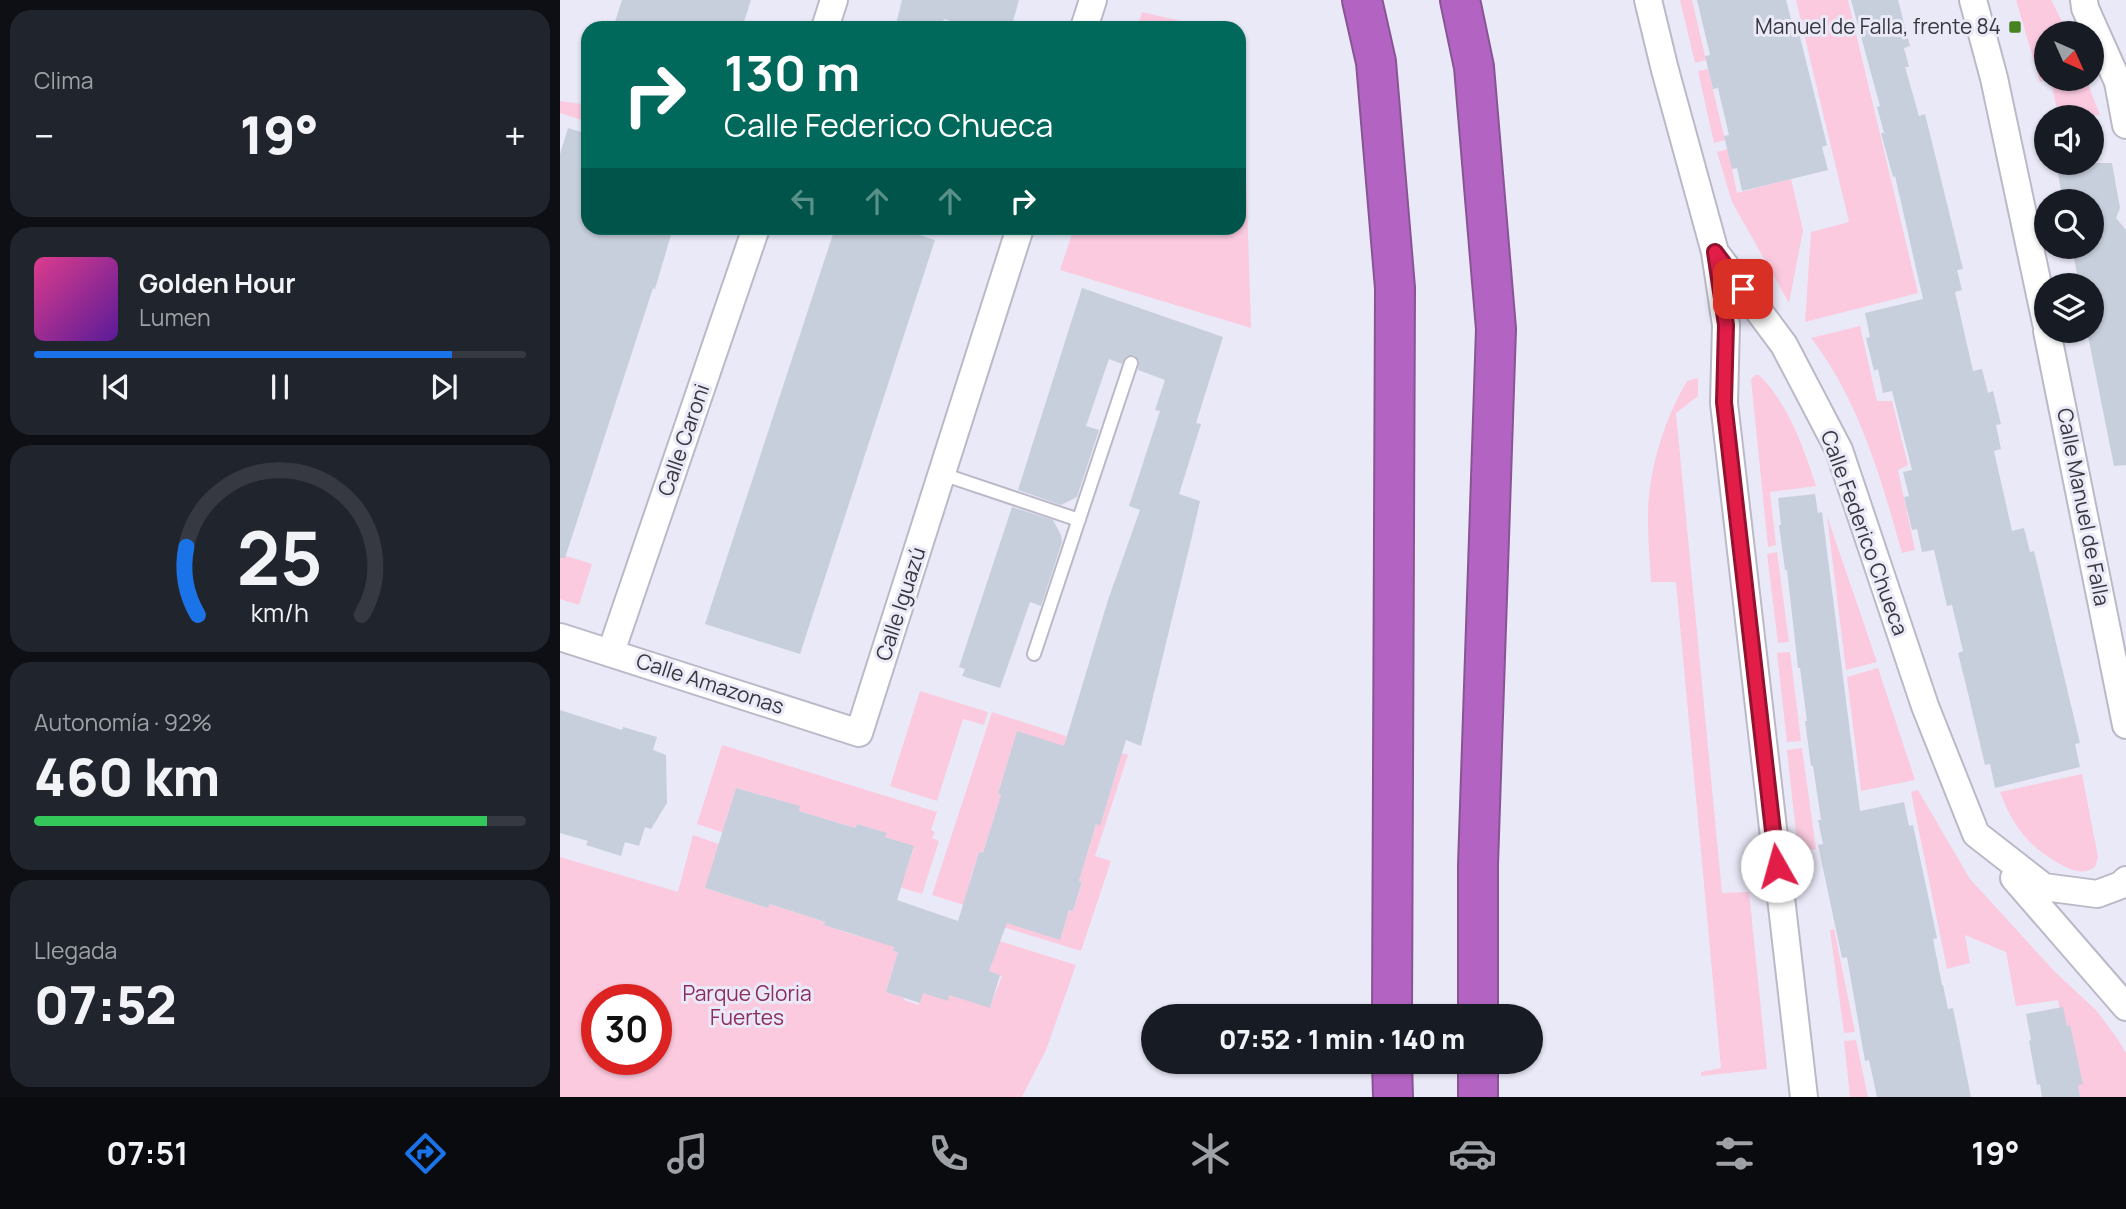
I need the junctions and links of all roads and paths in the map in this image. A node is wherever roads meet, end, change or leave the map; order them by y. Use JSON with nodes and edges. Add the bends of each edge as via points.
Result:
{"nodes":[{"id":1,"x":834,"y":0,"type":"edge"},
{"id":2,"x":1093,"y":0,"type":"edge"},
{"id":3,"x":1362,"y":0,"type":"edge"},
{"id":4,"x":1460,"y":0,"type":"edge"},
{"id":5,"x":1648,"y":0,"type":"edge"},
{"id":6,"x":1973,"y":0,"type":"edge"},
{"id":7,"x":2084,"y":0,"type":"edge"},
{"id":8,"x":827,"y":21,"type":"edge"},
{"id":9,"x":1086,"y":21,"type":"edge"},
{"id":10,"x":2126,"y":125,"type":"edge"},
{"id":11,"x":755,"y":235,"type":"edge"},
{"id":12,"x":1018,"y":235,"type":"edge"},
{"id":13,"x":1715,"y":252,"type":"junction"},
{"id":14,"x":2035,"y":273,"type":"edge"},
{"id":15,"x":2049,"y":343,"type":"edge"},
{"id":16,"x":1131,"y":363,"type":"dead end"},
{"id":17,"x":942,"y":474,"type":"junction"},
{"id":18,"x":1079,"y":520,"type":"junction"},
{"id":19,"x":560,"y":637,"type":"edge"},
{"id":20,"x":611,"y":652,"type":"junction"},
{"id":21,"x":1034,"y":654,"type":"dead end"},
{"id":22,"x":2126,"y":725,"type":"edge"},
{"id":23,"x":859,"y":733,"type":"joint"},
{"id":24,"x":1976,"y":834,"type":"junction"},
{"id":25,"x":2126,"y":880,"type":"edge"},
{"id":26,"x":1392,"y":1004,"type":"edge"},
{"id":27,"x":1478,"y":1004,"type":"edge"},
{"id":28,"x":2126,"y":1007,"type":"edge"},
{"id":29,"x":1392,"y":1074,"type":"edge"},
{"id":30,"x":1478,"y":1074,"type":"edge"},
{"id":31,"x":1393,"y":1097,"type":"edge"},
{"id":32,"x":1478,"y":1097,"type":"edge"},
{"id":33,"x":1804,"y":1097,"type":"edge"}],
"edges":[{"from":1,"to":8,"type":"street"},
{"from":2,"to":9,"type":"street"},
{"from":3,"to":26,"type":"highway","via":[[1376,62],[1395,288]]},
{"from":4,"to":27,"type":"highway","via":[[1474,68],[1496,329],[1478,865]]},
{"from":5,"to":13,"type":"street"},
{"from":6,"to":14,"type":"street"},
{"from":7,"to":10,"type":"street","via":[[2118,82]]},
{"from":11,"to":20,"type":"street","name":"Calle Caroni"},
{"from":12,"to":17,"type":"street","name":"Calle Iguazú"},
{"from":13,"to":24,"type":"street","name":"Calle Federico Chueca","via":[[1784,345],[1839,450],[1925,706]]},
{"from":13,"to":33,"type":"street","via":[[1726,325],[1724,402]]},
{"from":15,"to":22,"type":"street","name":"Calle Manuel de Falla"},
{"from":16,"to":18,"type":"lane"},
{"from":17,"to":18,"type":"lane"},
{"from":17,"to":23,"type":"street","name":"Calle Iguazú"},
{"from":18,"to":21,"type":"lane"},
{"from":19,"to":20,"type":"street","name":"Calle Amazonas"},
{"from":20,"to":23,"type":"street","name":"Calle Amazonas"},
{"from":24,"to":25,"type":"street","via":[[2044,887],[2097,894]]},
{"from":24,"to":28,"type":"street","name":"Calle Federico Chueca"},
{"from":29,"to":31,"type":"highway"},
{"from":30,"to":32,"type":"highway"}]}
